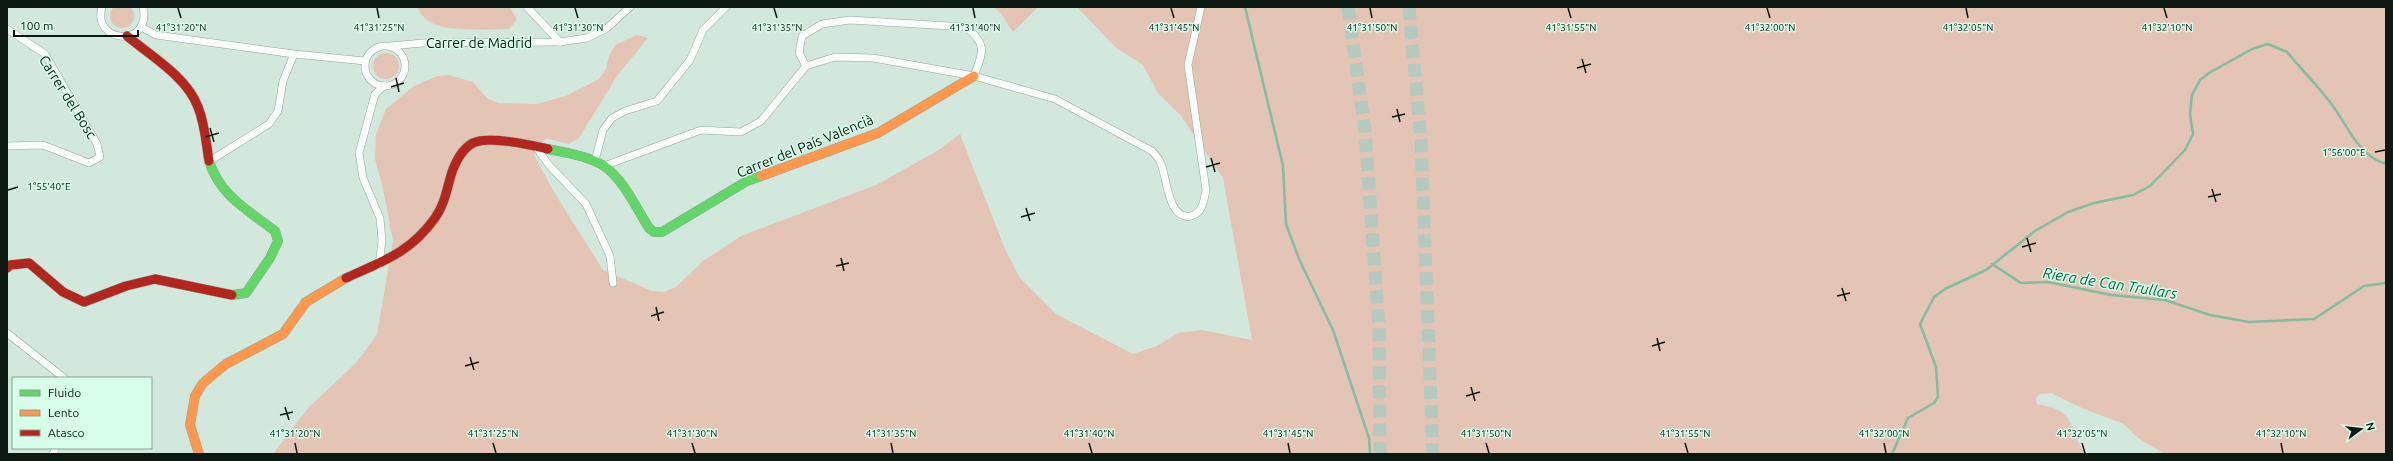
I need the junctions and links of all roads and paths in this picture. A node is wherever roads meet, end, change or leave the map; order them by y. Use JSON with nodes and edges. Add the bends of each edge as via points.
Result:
{"nodes":[{"id":1,"x":143,"y":7,"type":"edge"},
{"id":2,"x":527,"y":7,"type":"edge"},
{"id":3,"x":630,"y":7,"type":"edge"},
{"id":4,"x":726,"y":7,"type":"edge"},
{"id":5,"x":1201,"y":7,"type":"edge"},
{"id":6,"x":100,"y":8,"type":"edge"},
{"id":7,"x":141,"y":27,"type":"junction"},
{"id":8,"x":7,"y":28,"type":"edge"},
{"id":9,"x":127,"y":36,"type":"junction"},
{"id":10,"x":560,"y":42,"type":"junction"},
{"id":11,"x":390,"y":46,"type":"junction"},
{"id":12,"x":294,"y":54,"type":"junction"},
{"id":13,"x":365,"y":60,"type":"junction"},
{"id":14,"x":806,"y":66,"type":"junction"},
{"id":15,"x":974,"y":76,"type":"junction"},
{"id":16,"x":384,"y":86,"type":"junction"},
{"id":17,"x":7,"y":146,"type":"edge"},
{"id":18,"x":535,"y":146,"type":"junction"},
{"id":19,"x":595,"y":161,"type":"junction"},
{"id":20,"x":208,"y":162,"type":"junction"},
{"id":21,"x":604,"y":166,"type":"junction"},
{"id":22,"x":379,"y":265,"type":"junction"},
{"id":23,"x":7,"y":268,"type":"edge"},
{"id":24,"x":613,"y":283,"type":"dead end"},
{"id":25,"x":7,"y":333,"type":"edge"},
{"id":26,"x":63,"y":377,"type":"edge"},
{"id":27,"x":199,"y":454,"type":"edge"}],
"edges":[{"from":1,"to":7,"type":"street","via":[[144,20]]},
{"from":2,"to":10,"type":"street"},
{"from":3,"to":10,"type":"street","name":"Carrer de Madrid","via":[[607,28],[587,38]]},
{"from":4,"to":19,"type":"street","via":[[703,30],[690,60],[657,101],[612,118],[603,130]]},
{"from":5,"to":15,"type":"street","via":[[1188,65],[1206,190],[1202,206],[1196,214],[1184,216],[1171,203],[1161,162],[1152,151],[1055,99]]},
{"from":6,"to":9,"type":"street","via":[[107,30],[112,34]]},
{"from":7,"to":9,"type":"street"},
{"from":7,"to":12,"type":"street","via":[[156,35]]},
{"from":8,"to":17,"type":"street","name":"Carrer del Bosc","via":[[45,54],[98,144],[100,156],[89,163],[43,145]]},
{"from":9,"to":20,"type":"street","via":[[178,80],[198,105]]},
{"from":10,"to":11,"type":"street","name":"Carrer de Madrid","via":[[424,43]]},
{"from":11,"to":13,"type":"street","via":[[377,47]]},
{"from":11,"to":16,"type":"street","via":[[401,53],[406,65],[402,78]]},
{"from":12,"to":13,"type":"street"},
{"from":12,"to":20,"type":"street","via":[[283,81],[278,111],[269,124]]},
{"from":13,"to":16,"type":"street","via":[[369,78]]},
{"from":14,"to":15,"type":"street","via":[[835,57],[874,58]]},
{"from":14,"to":15,"type":"street","via":[[799,53],[802,36],[822,24],[858,20],[966,27],[979,38],[982,54]]},
{"from":14,"to":21,"type":"street","via":[[761,121],[741,132],[701,130]]},
{"from":15,"to":21,"type":"street","name":"Carrer del País Valencià","via":[[878,133],[747,182],[662,232],[654,232],[649,228],[626,192]]},
{"from":16,"to":22,"type":"street","via":[[375,94],[359,154],[363,178],[380,218],[382,241]]},
{"from":18,"to":19,"type":"street"},
{"from":18,"to":22,"type":"street","via":[[486,139],[462,150],[440,210],[416,240],[399,255]]},
{"from":18,"to":24,"type":"street","via":[[548,165],[586,204],[610,256]]},
{"from":19,"to":21,"type":"street"},
{"from":20,"to":23,"type":"street","via":[[224,192],[275,231],[278,241],[270,258],[246,292],[228,296],[155,279],[126,286],[84,302],[63,292],[29,263],[10,265]]},
{"from":22,"to":27,"type":"street","via":[[327,288],[304,304],[284,334],[209,375],[192,400],[190,428]]},
{"from":25,"to":26,"type":"street"}]}
